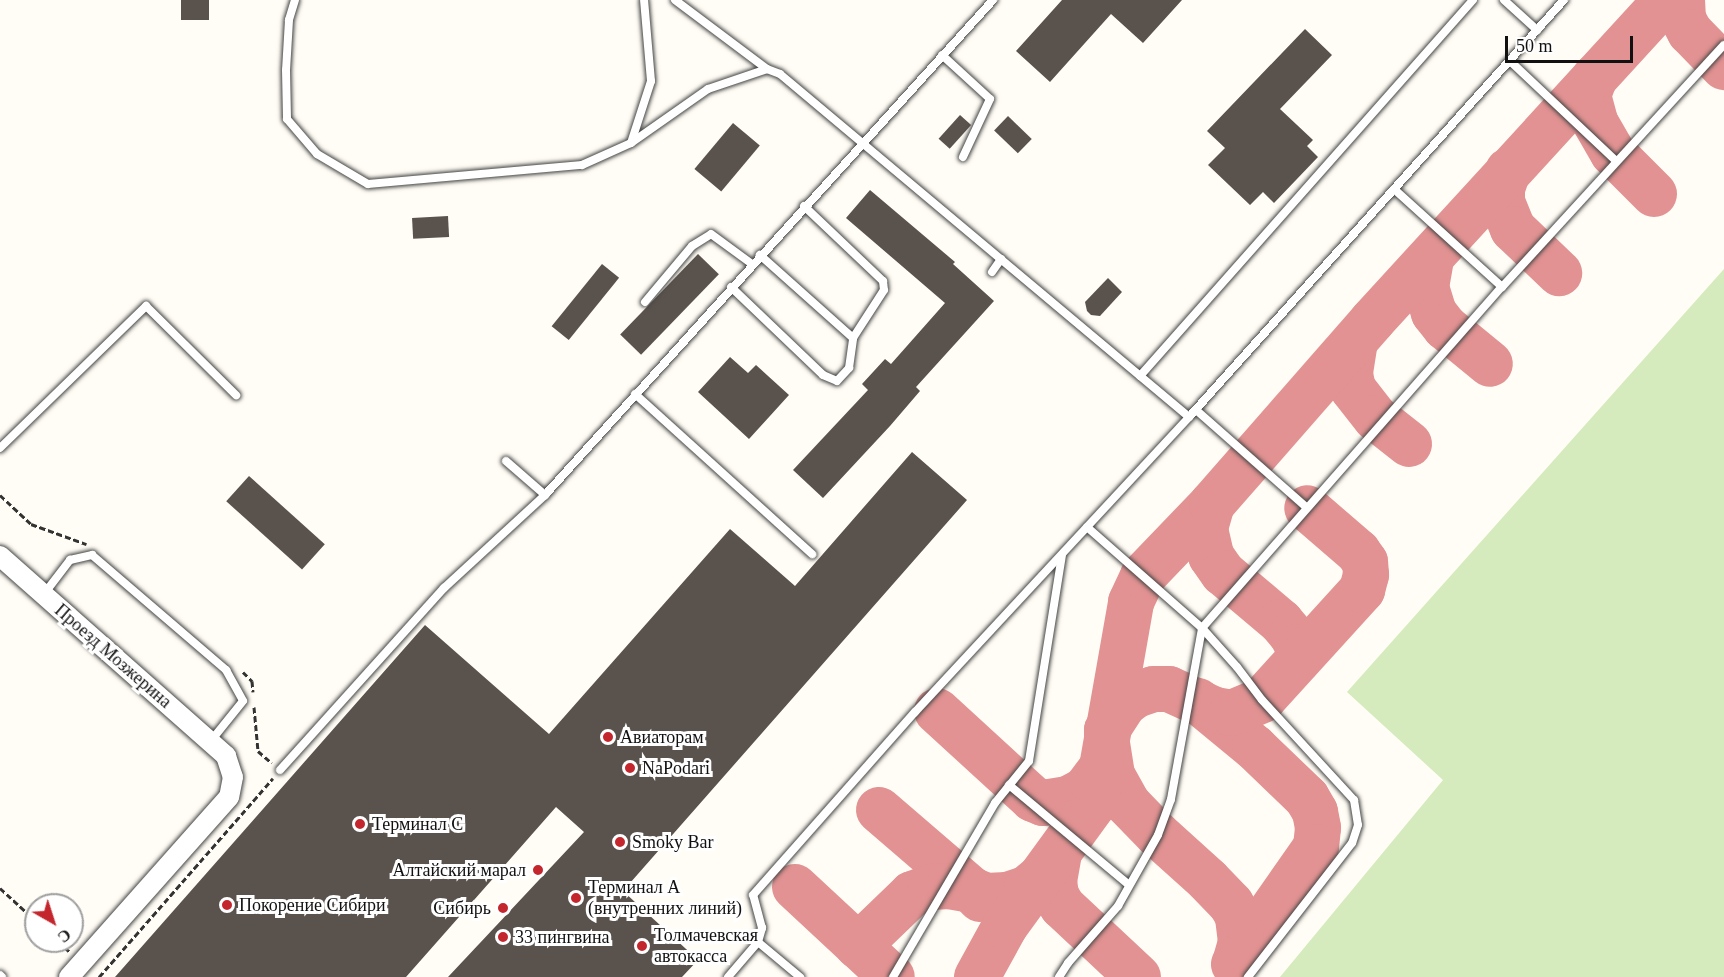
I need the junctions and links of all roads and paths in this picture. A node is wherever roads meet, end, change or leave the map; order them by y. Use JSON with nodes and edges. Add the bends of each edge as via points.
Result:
{"nodes":[{"id":1,"x":295,"y":0,"type":"edge"},
{"id":2,"x":644,"y":0,"type":"edge"},
{"id":3,"x":675,"y":0,"type":"edge"},
{"id":4,"x":993,"y":0,"type":"edge"},
{"id":5,"x":1473,"y":0,"type":"edge"},
{"id":6,"x":1504,"y":0,"type":"edge"},
{"id":7,"x":1564,"y":0,"type":"edge"},
{"id":8,"x":1537,"y":30,"type":"junction"},
{"id":9,"x":1724,"y":45,"type":"edge"},
{"id":10,"x":942,"y":55,"type":"junction"},
{"id":11,"x":1510,"y":61,"type":"junction"},
{"id":12,"x":767,"y":69,"type":"junction"},
{"id":13,"x":862,"y":141,"type":"junction"},
{"id":14,"x":631,"y":143,"type":"junction"},
{"id":15,"x":963,"y":157,"type":"dead end"},
{"id":16,"x":1616,"y":161,"type":"junction"},
{"id":17,"x":1394,"y":189,"type":"junction"},
{"id":18,"x":804,"y":206,"type":"junction"},
{"id":19,"x":760,"y":255,"type":"junction"},
{"id":20,"x":1001,"y":259,"type":"junction"},
{"id":21,"x":752,"y":264,"type":"junction"},
{"id":22,"x":992,"y":272,"type":"dead end"},
{"id":23,"x":731,"y":287,"type":"junction"},
{"id":24,"x":1502,"y":287,"type":"junction"},
{"id":25,"x":645,"y":302,"type":"dead end"},
{"id":26,"x":853,"y":338,"type":"junction"},
{"id":27,"x":1140,"y":376,"type":"junction"},
{"id":28,"x":635,"y":394,"type":"junction"},
{"id":29,"x":236,"y":395,"type":"dead end"},
{"id":30,"x":1196,"y":410,"type":"junction"},
{"id":31,"x":1189,"y":417,"type":"junction"},
{"id":32,"x":0,"y":448,"type":"edge"},
{"id":33,"x":506,"y":461,"type":"dead end"},
{"id":34,"x":545,"y":495,"type":"junction"},
{"id":35,"x":1307,"y":508,"type":"junction"},
{"id":36,"x":1087,"y":527,"type":"junction"},
{"id":37,"x":812,"y":554,"type":"dead end"},
{"id":38,"x":0,"y":556,"type":"edge"},
{"id":39,"x":1062,"y":556,"type":"junction"},
{"id":40,"x":43,"y":595,"type":"junction"},
{"id":41,"x":1202,"y":627,"type":"junction"},
{"id":42,"x":210,"y":742,"type":"junction"},
{"id":43,"x":280,"y":770,"type":"joint"},
{"id":44,"x":1009,"y":785,"type":"junction"},
{"id":45,"x":1130,"y":885,"type":"junction"},
{"id":46,"x":0,"y":888,"type":"edge"},
{"id":47,"x":24,"y":910,"type":"edge"},
{"id":48,"x":758,"y":942,"type":"junction"},
{"id":49,"x":69,"y":977,"type":"edge"},
{"id":50,"x":99,"y":977,"type":"edge"},
{"id":51,"x":728,"y":977,"type":"edge"},
{"id":52,"x":800,"y":977,"type":"edge"},
{"id":53,"x":892,"y":977,"type":"edge"},
{"id":54,"x":1059,"y":977,"type":"edge"},
{"id":55,"x":1248,"y":977,"type":"edge"}],
"edges":[{"from":1,"to":14,"type":"lane","via":[[289,20],[287,119],[317,154],[368,184],[582,165]]},
{"from":2,"to":14,"type":"lane","via":[[651,81]]},
{"from":3,"to":12,"type":"lane"},
{"from":4,"to":10,"type":"lane"},
{"from":5,"to":27,"type":"lane"},
{"from":6,"to":8,"type":"lane"},
{"from":7,"to":8,"type":"lane"},
{"from":8,"to":11,"type":"lane"},
{"from":9,"to":16,"type":"lane"},
{"from":10,"to":13,"type":"lane"},
{"from":10,"to":15,"type":"lane","via":[[990,99]]},
{"from":11,"to":16,"type":"lane"},
{"from":11,"to":17,"type":"lane"},
{"from":12,"to":13,"type":"lane","via":[[780,74]]},
{"from":12,"to":14,"type":"lane","via":[[708,89]]},
{"from":13,"to":18,"type":"lane"},
{"from":13,"to":20,"type":"lane"},
{"from":16,"to":24,"type":"lane"},
{"from":17,"to":24,"type":"lane"},
{"from":17,"to":30,"type":"lane"},
{"from":18,"to":19,"type":"lane"},
{"from":18,"to":26,"type":"lane","via":[[883,280],[884,290]]},
{"from":19,"to":21,"type":"lane"},
{"from":19,"to":26,"type":"lane"},
{"from":20,"to":22,"type":"lane"},
{"from":20,"to":27,"type":"lane"},
{"from":21,"to":23,"type":"lane"},
{"from":21,"to":25,"type":"lane","via":[[711,234],[692,246]]},
{"from":23,"to":26,"type":"lane","via":[[831,380],[837,381],[849,368]]},
{"from":23,"to":28,"type":"lane"},
{"from":24,"to":35,"type":"lane"},
{"from":27,"to":31,"type":"lane"},
{"from":28,"to":34,"type":"lane"},
{"from":28,"to":37,"type":"lane"},
{"from":29,"to":32,"type":"lane","via":[[146,306]]},
{"from":30,"to":31,"type":"lane"},
{"from":30,"to":35,"type":"lane"},
{"from":31,"to":36,"type":"lane"},
{"from":33,"to":34,"type":"lane"},
{"from":34,"to":43,"type":"lane","via":[[444,588]]},
{"from":35,"to":41,"type":"lane"},
{"from":36,"to":39,"type":"lane"},
{"from":36,"to":41,"type":"lane"},
{"from":38,"to":40,"type":"street","name":"Проезд Мозжерина"},
{"from":39,"to":44,"type":"lane","via":[[1030,757]]},
{"from":39,"to":48,"type":"lane","via":[[915,712],[753,895],[762,928]]},
{"from":40,"to":42,"type":"street","name":"Проезд Мозжерина"},
{"from":40,"to":42,"type":"lane","via":[[70,560],[92,555],[226,670],[243,701]]},
{"from":41,"to":45,"type":"lane","via":[[1172,799],[1158,836]]},
{"from":41,"to":55,"type":"lane","via":[[1262,700],[1354,800],[1358,825],[1352,843]]},
{"from":42,"to":49,"type":"street","name":"Проезд Мозжерина","via":[[226,756],[233,777],[229,797]]},
{"from":43,"to":50,"type":"path"},
{"from":44,"to":45,"type":"lane"},
{"from":44,"to":53,"type":"lane"},
{"from":45,"to":54,"type":"lane","via":[[1118,906]]},
{"from":46,"to":47,"type":"path"},
{"from":48,"to":51,"type":"lane"},
{"from":48,"to":52,"type":"lane"}]}
